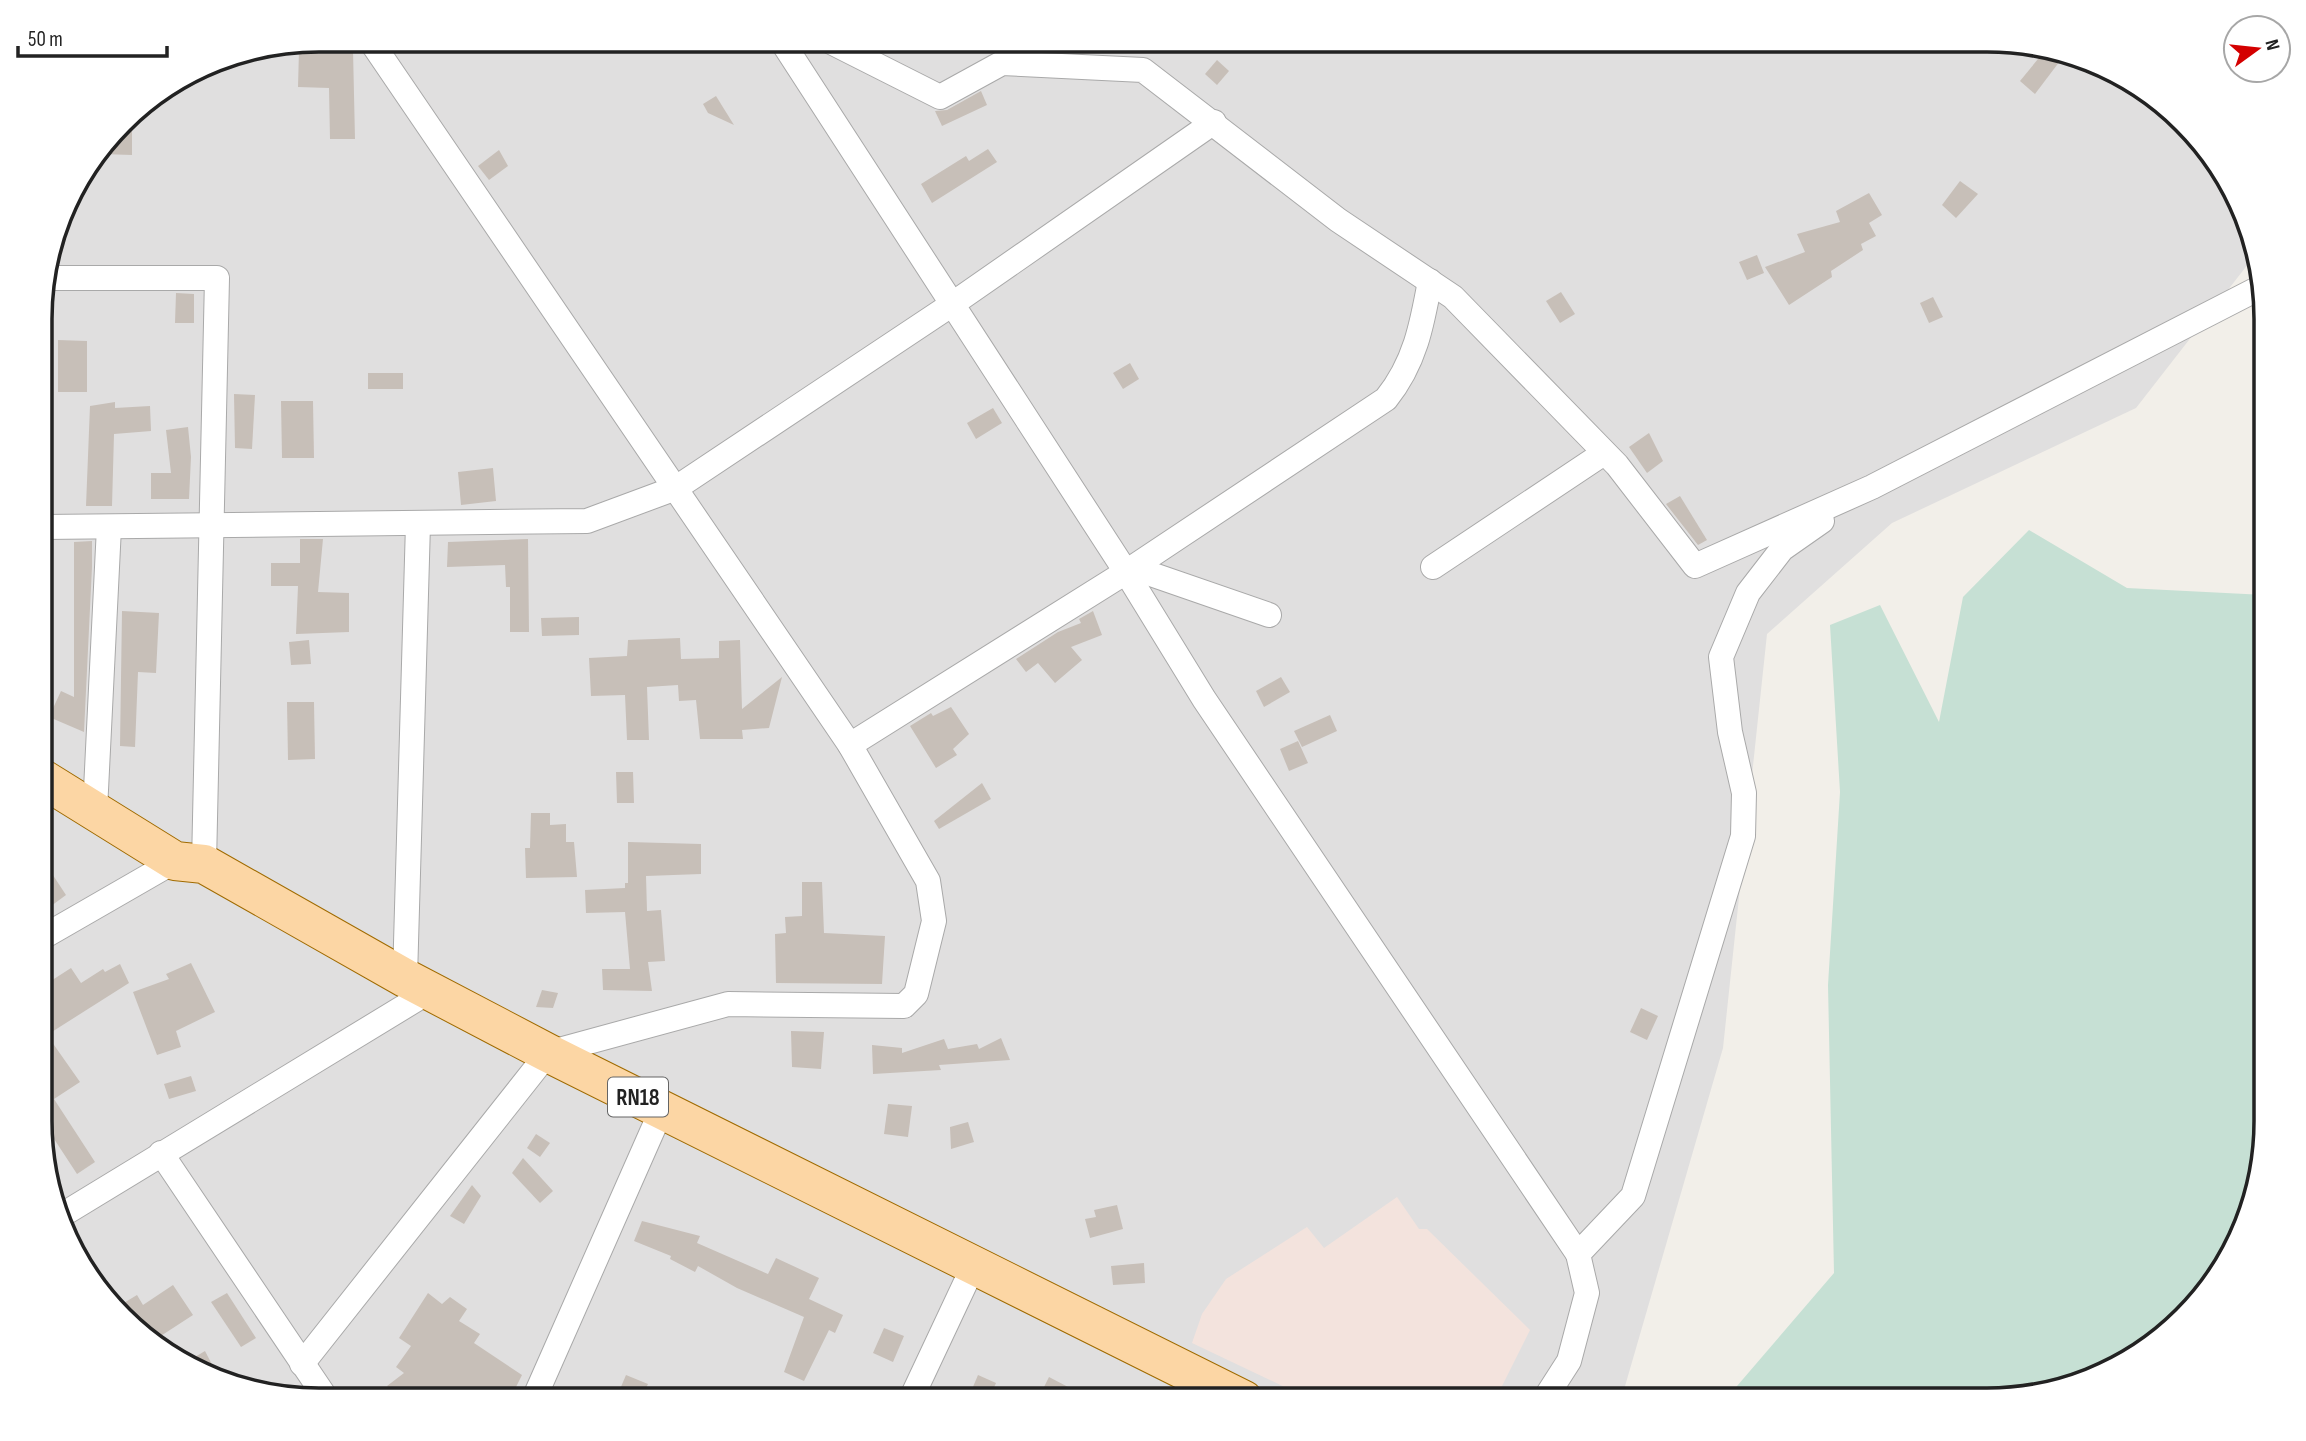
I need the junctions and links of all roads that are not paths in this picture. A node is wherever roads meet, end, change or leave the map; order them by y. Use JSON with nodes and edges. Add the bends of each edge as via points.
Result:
{"nodes":[{"id":1,"x":378,"y":52,"type":"edge"},
{"id":2,"x":789,"y":52,"type":"edge"},
{"id":3,"x":852,"y":52,"type":"edge"},
{"id":4,"x":1214,"y":122,"type":"junction"},
{"id":5,"x":56,"y":278,"type":"edge"},
{"id":6,"x":1430,"y":281,"type":"junction"},
{"id":7,"x":2252,"y":292,"type":"edge"},
{"id":8,"x":951,"y":305,"type":"junction"},
{"id":9,"x":1604,"y":453,"type":"junction"},
{"id":10,"x":1872,"y":487,"type":"junction"},
{"id":11,"x":676,"y":488,"type":"junction"},
{"id":12,"x":418,"y":524,"type":"junction"},
{"id":13,"x":52,"y":527,"type":"edge"},
{"id":14,"x":109,"y":527,"type":"junction"},
{"id":15,"x":211,"y":527,"type":"junction"},
{"id":16,"x":1433,"y":567,"type":"dead end"},
{"id":17,"x":1126,"y":572,"type":"junction"},
{"id":18,"x":1269,"y":615,"type":"dead end"},
{"id":19,"x":850,"y":745,"type":"junction"},
{"id":20,"x":52,"y":784,"type":"edge"},
{"id":21,"x":95,"y":810,"type":"junction"},
{"id":22,"x":189,"y":863,"type":"junction"},
{"id":23,"x":52,"y":932,"type":"edge"},
{"id":24,"x":418,"y":985,"type":"junction"},
{"id":25,"x":548,"y":1053,"type":"junction"},
{"id":26,"x":662,"y":1110,"type":"junction"},
{"id":27,"x":161,"y":1153,"type":"junction"},
{"id":28,"x":68,"y":1211,"type":"edge"},
{"id":29,"x":1578,"y":1254,"type":"junction"},
{"id":30,"x":973,"y":1268,"type":"junction"},
{"id":31,"x":302,"y":1364,"type":"junction"},
{"id":32,"x":319,"y":1388,"type":"edge"},
{"id":33,"x":539,"y":1388,"type":"edge"},
{"id":34,"x":916,"y":1388,"type":"edge"},
{"id":35,"x":1219,"y":1388,"type":"edge"},
{"id":36,"x":1552,"y":1388,"type":"edge"}],
"edges":[{"from":1,"to":11,"type":"street"},
{"from":2,"to":8,"type":"street"},
{"from":3,"to":4,"type":"street","via":[[940,97],[1002,63],[1143,70]]},
{"from":4,"to":6,"type":"street","via":[[1338,220]]},
{"from":4,"to":8,"type":"street"},
{"from":5,"to":15,"type":"street","via":[[217,278]]},
{"from":6,"to":9,"type":"street","via":[[1453,297]]},
{"from":6,"to":17,"type":"street","via":[[1412,360],[1386,399]]},
{"from":7,"to":10,"type":"street"},
{"from":8,"to":11,"type":"street"},
{"from":8,"to":17,"type":"street"},
{"from":9,"to":10,"type":"street","via":[[1695,566]]},
{"from":9,"to":16,"type":"street"},
{"from":10,"to":29,"type":"street","via":[[1782,549],[1748,593],[1721,657],[1730,732],[1744,793],[1743,836],[1633,1196]]},
{"from":11,"to":12,"type":"street","via":[[587,521]]},
{"from":11,"to":19,"type":"street"},
{"from":12,"to":15,"type":"street"},
{"from":12,"to":24,"type":"street"},
{"from":13,"to":14,"type":"street"},
{"from":14,"to":15,"type":"street"},
{"from":14,"to":21,"type":"street"},
{"from":15,"to":22,"type":"street"},
{"from":17,"to":18,"type":"street","via":[[1142,571]]},
{"from":17,"to":19,"type":"street"},
{"from":17,"to":29,"type":"street","via":[[1204,699]]},
{"from":19,"to":25,"type":"street","via":[[928,881],[934,920],[912,1000],[904,1006],[728,1004]]},
{"from":20,"to":21,"type":"main road","number":"RN18"},
{"from":21,"to":22,"type":"main road","number":"RN18"},
{"from":22,"to":23,"type":"street"},
{"from":22,"to":24,"type":"main road","number":"RN18"},
{"from":24,"to":25,"type":"main road","number":"RN18"},
{"from":24,"to":27,"type":"street"},
{"from":25,"to":26,"type":"main road","number":"RN18"},
{"from":25,"to":31,"type":"street"},
{"from":26,"to":30,"type":"main road","number":"RN18"},
{"from":26,"to":33,"type":"street"},
{"from":27,"to":28,"type":"street"},
{"from":27,"to":31,"type":"street"},
{"from":29,"to":36,"type":"street","via":[[1587,1293],[1569,1361]]},
{"from":30,"to":34,"type":"street"},
{"from":30,"to":35,"type":"main road","number":"RN18"},
{"from":31,"to":32,"type":"street"}]}
